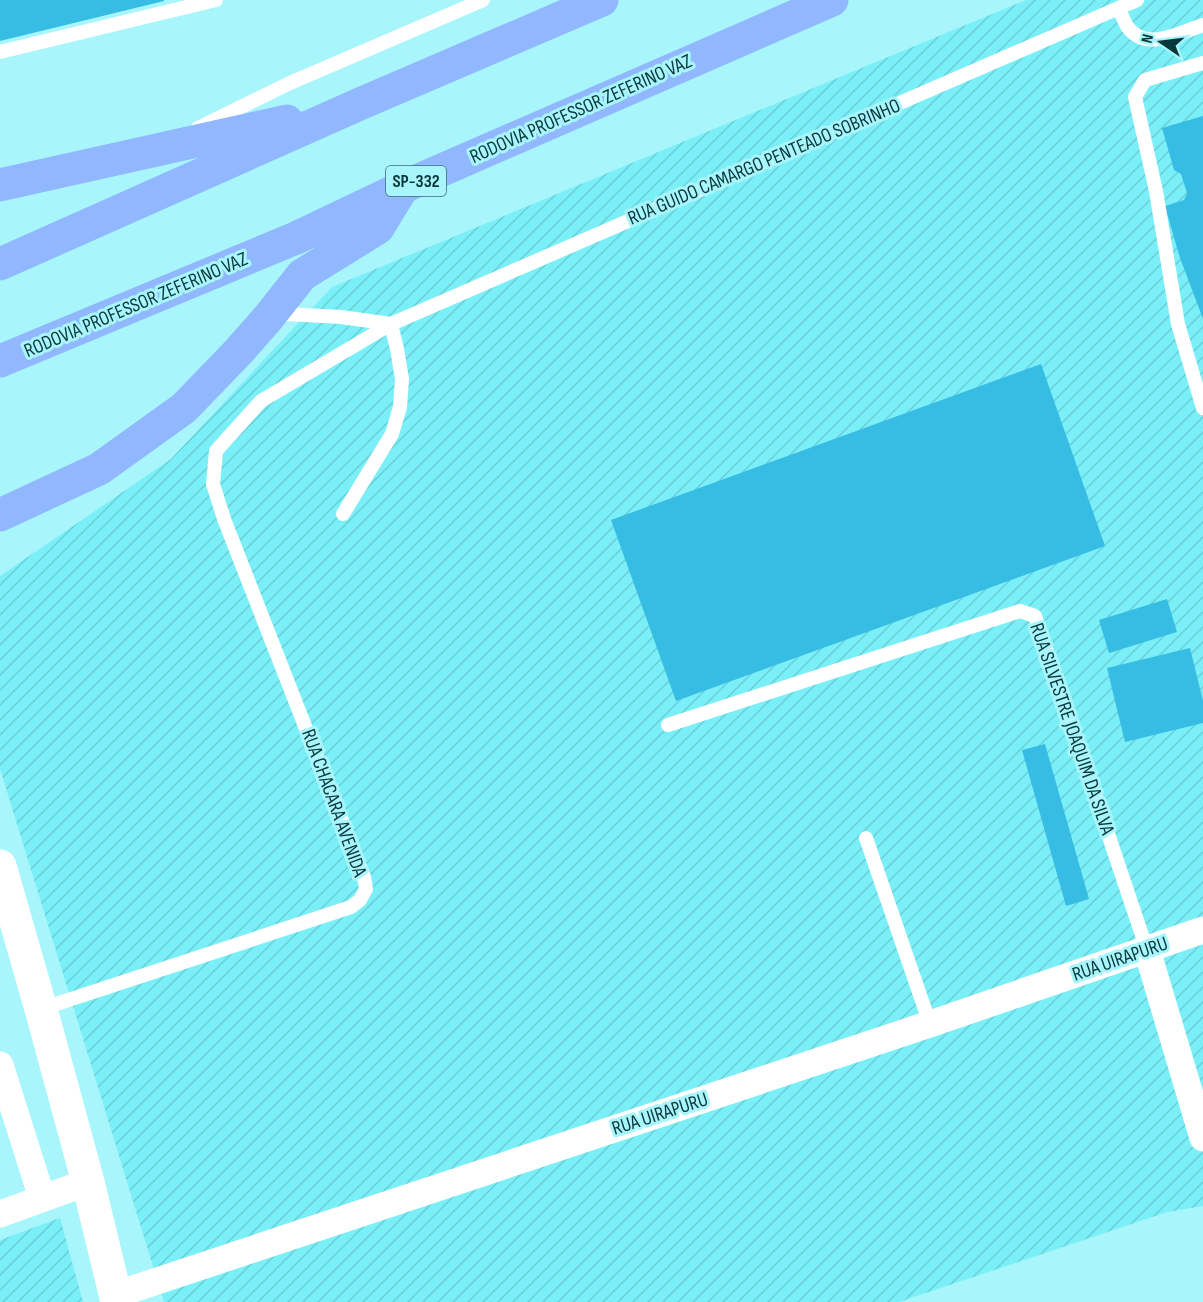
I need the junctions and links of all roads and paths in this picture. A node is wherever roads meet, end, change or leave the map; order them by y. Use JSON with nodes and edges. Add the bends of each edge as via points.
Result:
{"nodes":[{"id":1,"x":216,"y":0,"type":"edge"},
{"id":2,"x":483,"y":0,"type":"edge"},
{"id":3,"x":602,"y":0,"type":"edge"},
{"id":4,"x":832,"y":0,"type":"edge"},
{"id":5,"x":1137,"y":0,"type":"edge"},
{"id":6,"x":1119,"y":8,"type":"junction"},
{"id":7,"x":1203,"y":25,"type":"edge"},
{"id":8,"x":0,"y":52,"type":"edge"},
{"id":9,"x":1203,"y":63,"type":"edge"},
{"id":10,"x":362,"y":103,"type":"junction"},
{"id":11,"x":147,"y":153,"type":"junction"},
{"id":12,"x":0,"y":185,"type":"edge"},
{"id":13,"x":403,"y":187,"type":"junction"},
{"id":14,"x":0,"y":264,"type":"edge"},
{"id":15,"x":268,"y":318,"type":"junction"},
{"id":16,"x":391,"y":324,"type":"junction"},
{"id":17,"x":0,"y":361,"type":"edge"},
{"id":18,"x":261,"y":401,"type":"joint"},
{"id":19,"x":1203,"y":408,"type":"edge"},
{"id":20,"x":343,"y":514,"type":"dead end"},
{"id":21,"x":0,"y":516,"type":"edge"},
{"id":22,"x":668,"y":725,"type":"dead end"},
{"id":23,"x":866,"y":838,"type":"dead end"},
{"id":24,"x":0,"y":867,"type":"edge"},
{"id":25,"x":1203,"y":930,"type":"edge"},
{"id":26,"x":1147,"y":950,"type":"junction"},
{"id":27,"x":41,"y":1009,"type":"junction"},
{"id":28,"x":930,"y":1024,"type":"junction"},
{"id":29,"x":0,"y":1065,"type":"edge"},
{"id":30,"x":1203,"y":1138,"type":"edge"},
{"id":31,"x":88,"y":1182,"type":"junction"},
{"id":32,"x":42,"y":1198,"type":"junction"},
{"id":33,"x":0,"y":1214,"type":"edge"},
{"id":34,"x":116,"y":1298,"type":"edge"}],
"edges":[{"from":1,"to":8,"type":"lane"},
{"from":2,"to":11,"type":"lane","via":[[290,83]]},
{"from":3,"to":10,"type":"highway"},
{"from":4,"to":13,"type":"highway","name":"RODOVIA PROFESSOR ZEFERINO VAZ","number":"SP-332"},
{"from":5,"to":6,"type":"lane","name":"RUA GUIDO CAMARGO PENTEADO SOBRINHO"},
{"from":6,"to":7,"type":"lane","via":[[1129,29],[1141,38],[1160,40]]},
{"from":6,"to":16,"type":"lane","name":"RUA GUIDO CAMARGO PENTEADO SOBRINHO"},
{"from":9,"to":19,"type":"lane","via":[[1145,80],[1134,97],[1156,191],[1178,324]]},
{"from":10,"to":11,"type":"highway"},
{"from":10,"to":14,"type":"highway"},
{"from":11,"to":12,"type":"highway"},
{"from":13,"to":15,"type":"highway","via":[[378,228],[302,275]]},
{"from":13,"to":17,"type":"highway","name":"RODOVIA PROFESSOR ZEFERINO VAZ","number":"SP-332","via":[[296,238]]},
{"from":15,"to":16,"type":"lane","via":[[286,314]]},
{"from":15,"to":21,"type":"highway","via":[[184,408],[99,469]]},
{"from":16,"to":18,"type":"lane","name":"RUA GUIDO CAMARGO PENTEADO SOBRINHO"},
{"from":16,"to":20,"type":"lane","via":[[402,380],[400,407],[392,434]]},
{"from":18,"to":27,"type":"lane","name":"RUA CHACARA AVENIDA","via":[[216,451],[213,484],[344,822],[366,889],[351,907]]},
{"from":22,"to":26,"type":"lane","name":"RUA SILVESTRE JOAQUIM DA SILVA","via":[[1020,611],[1035,616]]},
{"from":23,"to":28,"type":"lane"},
{"from":24,"to":27,"type":"main road"},
{"from":25,"to":26,"type":"street","name":"RUA UIRAPURU"},
{"from":26,"to":28,"type":"street","name":"RUA UIRAPURU"},
{"from":26,"to":30,"type":"street","name":"RUA SILVESTRE JOAQUIM DA SILVA"},
{"from":27,"to":31,"type":"main road"},
{"from":28,"to":34,"type":"street","name":"RUA UIRAPURU"},
{"from":29,"to":32,"type":"street"},
{"from":31,"to":32,"type":"street"},
{"from":31,"to":34,"type":"main road"},
{"from":32,"to":33,"type":"street"}]}
